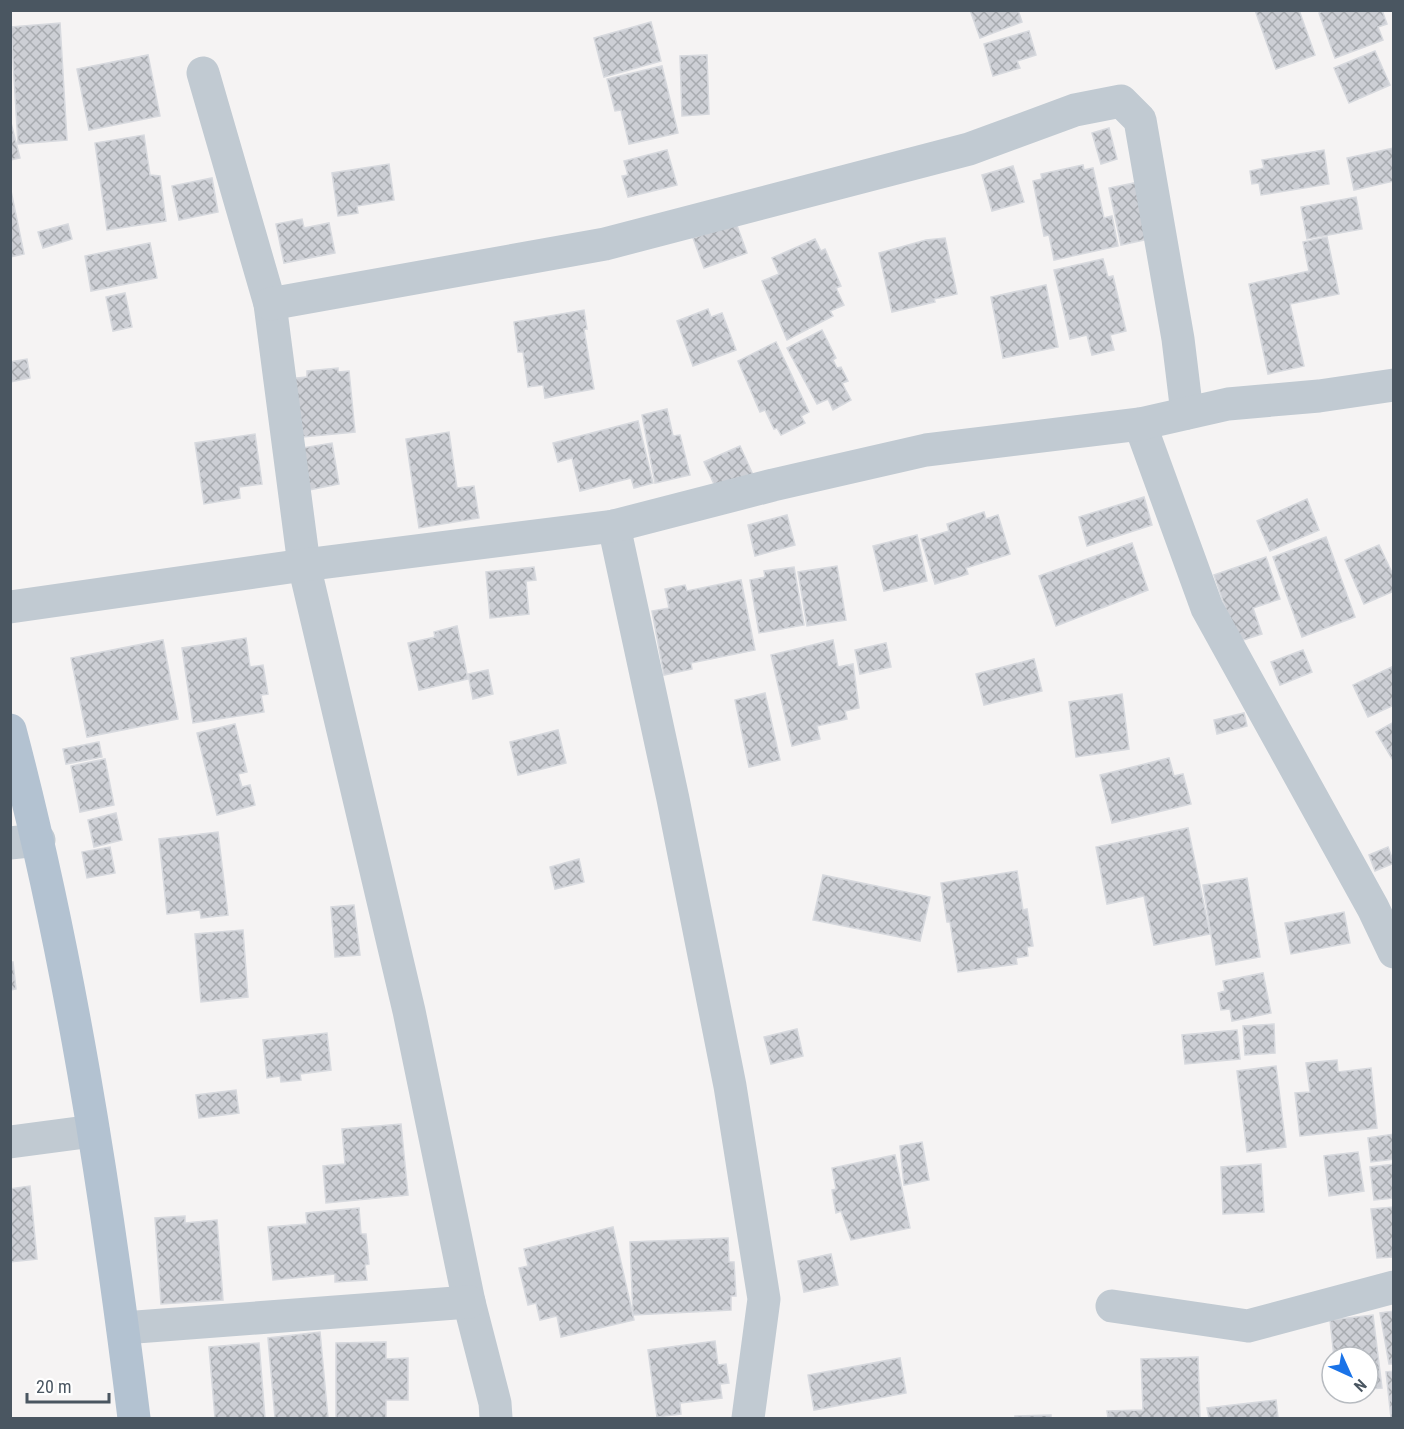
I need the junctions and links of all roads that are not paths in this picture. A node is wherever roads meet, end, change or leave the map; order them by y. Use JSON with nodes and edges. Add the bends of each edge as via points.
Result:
{"nodes":[{"id":1,"x":203,"y":73,"type":"dead end"},
{"id":2,"x":270,"y":304,"type":"junction"},
{"id":3,"x":1394,"y":385,"type":"edge"},
{"id":4,"x":1187,"y":413,"type":"junction"},
{"id":5,"x":1140,"y":424,"type":"junction"},
{"id":6,"x":614,"y":526,"type":"junction"},
{"id":7,"x":304,"y":565,"type":"junction"},
{"id":8,"x":10,"y":607,"type":"edge"},
{"id":9,"x":10,"y":730,"type":"edge"},
{"id":10,"x":25,"y":841,"type":"edge"},
{"id":11,"x":1394,"y":952,"type":"edge"},
{"id":12,"x":93,"y":1131,"type":"junction"},
{"id":13,"x":10,"y":1142,"type":"edge"},
{"id":14,"x":1394,"y":1287,"type":"edge"},
{"id":15,"x":469,"y":1302,"type":"junction"},
{"id":16,"x":1112,"y":1306,"type":"dead end"},
{"id":17,"x":123,"y":1328,"type":"junction"},
{"id":18,"x":134,"y":1419,"type":"edge"},
{"id":19,"x":496,"y":1419,"type":"edge"},
{"id":20,"x":748,"y":1419,"type":"edge"}],
"edges":[{"from":1,"to":2,"type":"street"},
{"from":2,"to":4,"type":"street","via":[[605,244],[969,149],[1075,110],[1121,101],[1140,120]]},
{"from":2,"to":7,"type":"street"},
{"from":3,"to":4,"type":"street","via":[[1228,404]]},
{"from":4,"to":5,"type":"street"},
{"from":5,"to":6,"type":"street","via":[[926,450]]},
{"from":5,"to":11,"type":"street","via":[[1207,608]]},
{"from":6,"to":7,"type":"street"},
{"from":6,"to":20,"type":"street","via":[[730,1086],[764,1299]]},
{"from":7,"to":8,"type":"street"},
{"from":7,"to":15,"type":"street","via":[[409,1011]]},
{"from":9,"to":10,"type":"main road"},
{"from":10,"to":12,"type":"main road"},
{"from":12,"to":13,"type":"street"},
{"from":12,"to":17,"type":"main road"},
{"from":14,"to":16,"type":"street","via":[[1248,1326]]},
{"from":15,"to":17,"type":"street"},
{"from":15,"to":19,"type":"street"},
{"from":17,"to":18,"type":"main road"}]}
